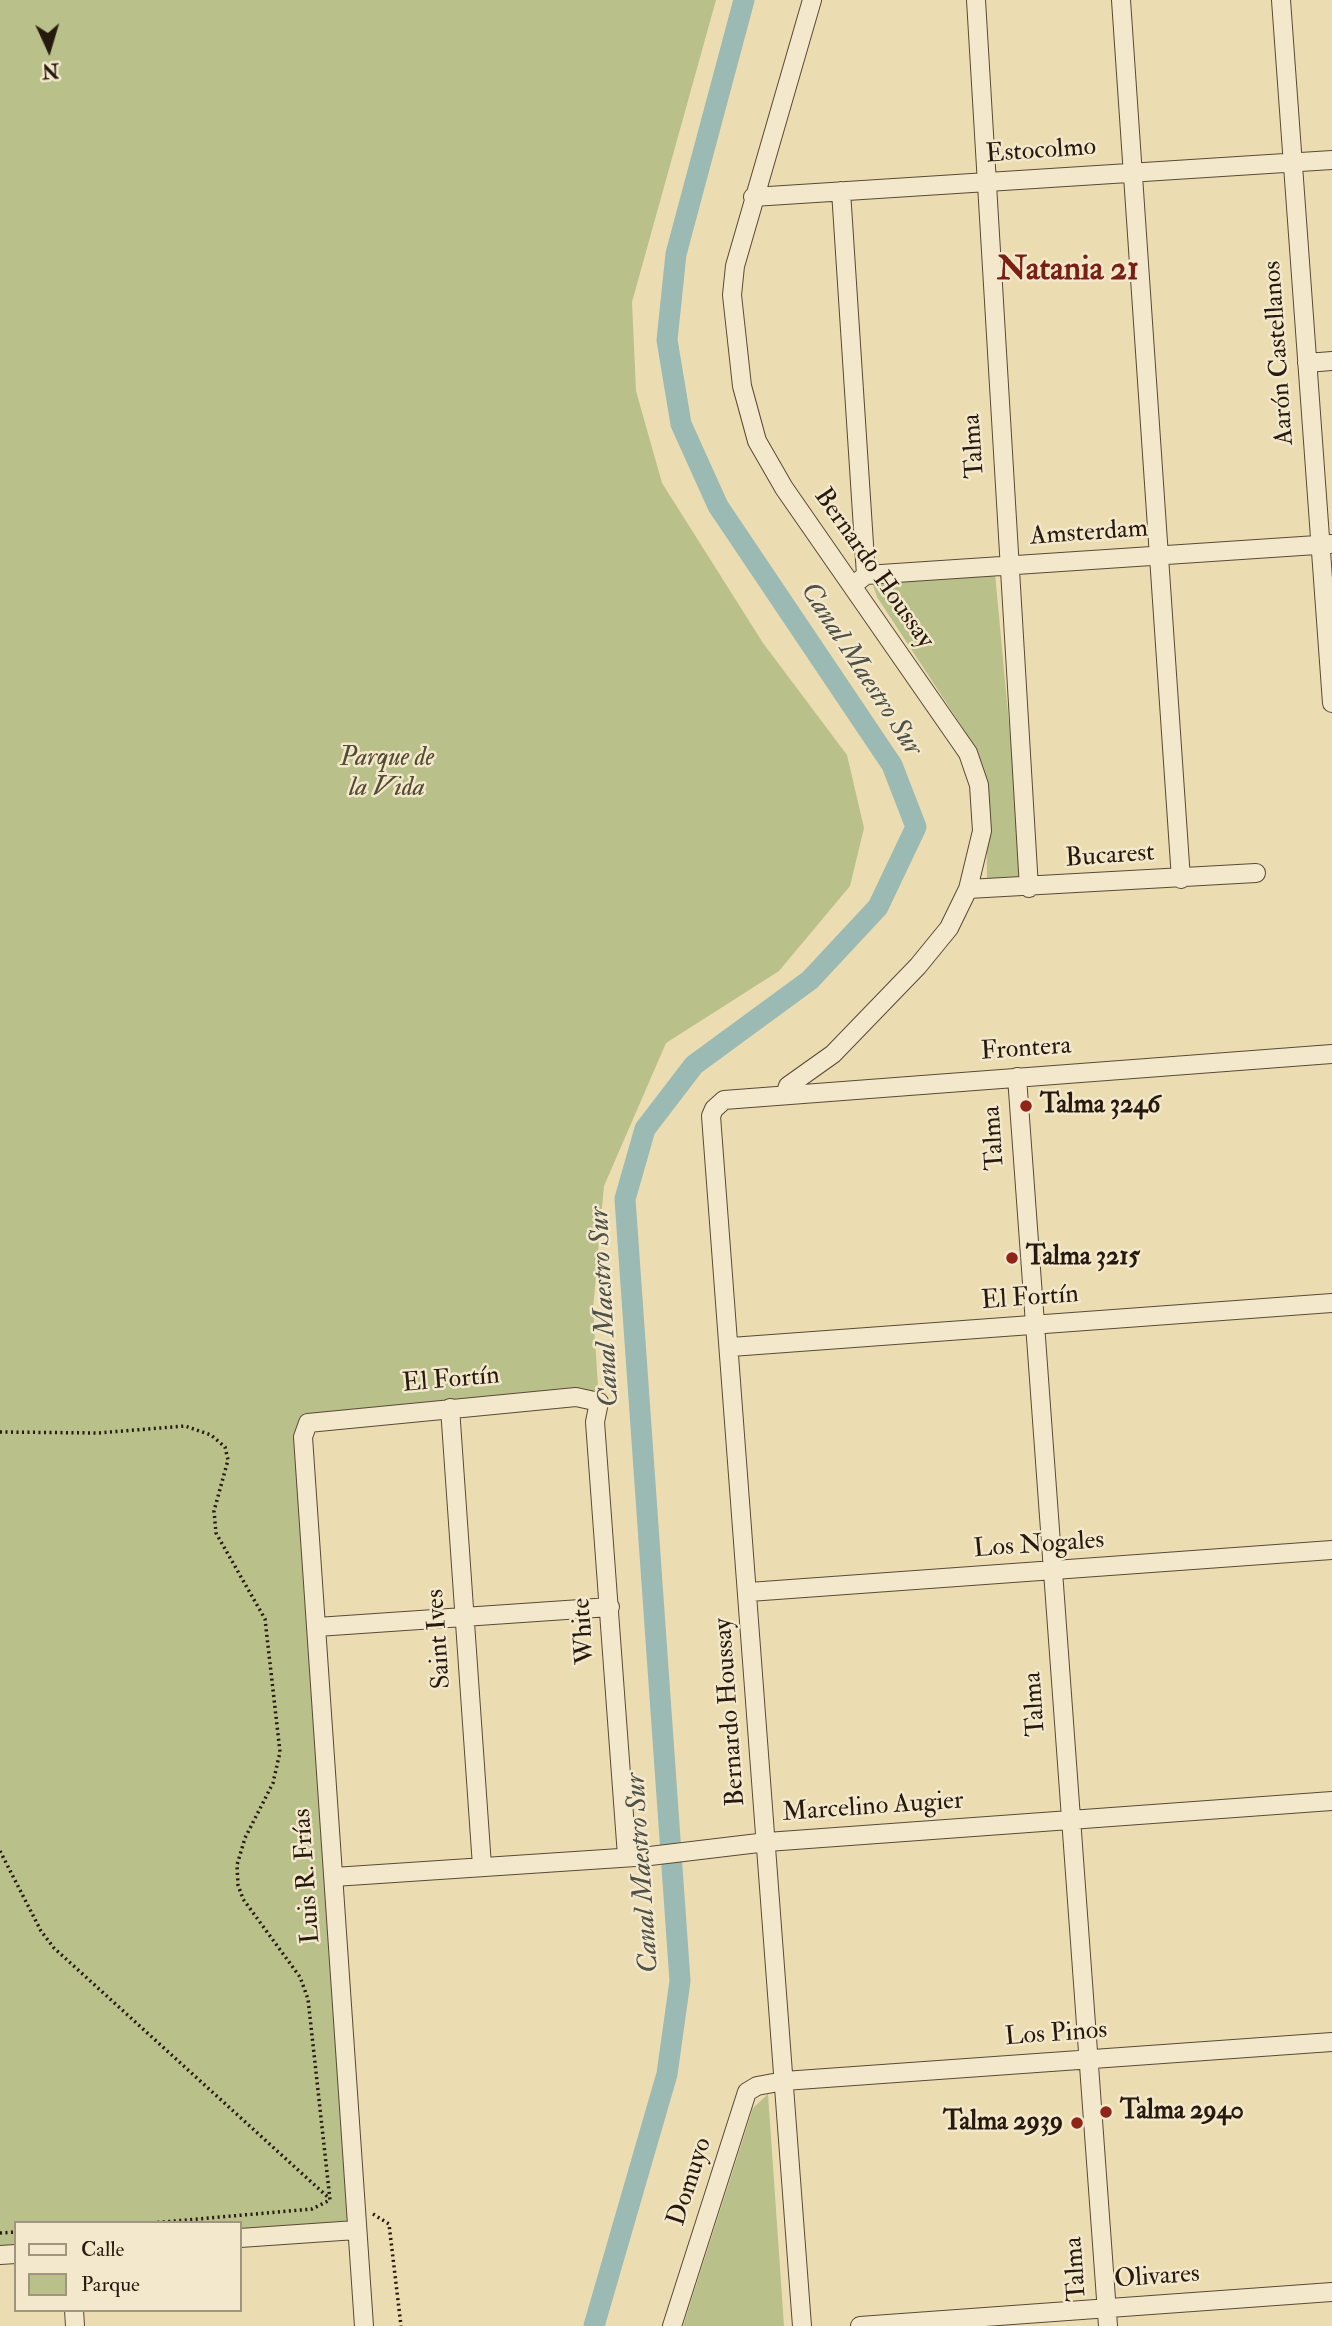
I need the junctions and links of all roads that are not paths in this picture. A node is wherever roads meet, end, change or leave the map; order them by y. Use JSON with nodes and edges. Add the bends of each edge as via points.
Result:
{"nodes":[{"id":1,"x":812,"y":0,"type":"edge"},
{"id":2,"x":976,"y":0,"type":"edge"},
{"id":3,"x":1121,"y":0,"type":"edge"},
{"id":4,"x":1281,"y":0,"type":"edge"},
{"id":5,"x":1332,"y":160,"type":"edge"},
{"id":6,"x":1293,"y":162,"type":"junction"},
{"id":7,"x":1132,"y":173,"type":"junction"},
{"id":8,"x":985,"y":182,"type":"junction"},
{"id":9,"x":841,"y":191,"type":"junction"},
{"id":10,"x":753,"y":197,"type":"junction"},
{"id":11,"x":1332,"y":361,"type":"edge"},
{"id":12,"x":1307,"y":363,"type":"junction"},
{"id":13,"x":1326,"y":545,"type":"edge"},
{"id":14,"x":1159,"y":556,"type":"junction"},
{"id":15,"x":1009,"y":566,"type":"junction"},
{"id":16,"x":859,"y":581,"type":"junction"},
{"id":17,"x":1332,"y":703,"type":"edge"},
{"id":18,"x":1256,"y":873,"type":"dead end"},
{"id":19,"x":1181,"y":879,"type":"junction"},
{"id":20,"x":1029,"y":888,"type":"junction"},
{"id":21,"x":968,"y":889,"type":"junction"},
{"id":22,"x":1332,"y":1054,"type":"edge"},
{"id":23,"x":1017,"y":1077,"type":"junction"},
{"id":24,"x":785,"y":1096,"type":"junction"},
{"id":25,"x":724,"y":1100,"type":"joint"},
{"id":26,"x":1332,"y":1303,"type":"edge"},
{"id":27,"x":1035,"y":1325,"type":"junction"},
{"id":28,"x":731,"y":1347,"type":"junction"},
{"id":29,"x":599,"y":1402,"type":"joint"},
{"id":30,"x":450,"y":1408,"type":"junction"},
{"id":31,"x":308,"y":1423,"type":"joint"},
{"id":32,"x":1332,"y":1550,"type":"edge"},
{"id":33,"x":1052,"y":1572,"type":"junction"},
{"id":34,"x":749,"y":1592,"type":"junction"},
{"id":35,"x":610,"y":1607,"type":"junction"},
{"id":36,"x":465,"y":1617,"type":"junction"},
{"id":37,"x":317,"y":1628,"type":"junction"},
{"id":38,"x":1332,"y":1801,"type":"edge"},
{"id":39,"x":1071,"y":1820,"type":"junction"},
{"id":40,"x":767,"y":1842,"type":"junction"},
{"id":41,"x":627,"y":1856,"type":"junction"},
{"id":42,"x":482,"y":1866,"type":"junction"},
{"id":43,"x":334,"y":1877,"type":"junction"},
{"id":44,"x":1332,"y":2042,"type":"edge"},
{"id":45,"x":1088,"y":2059,"type":"junction"},
{"id":46,"x":784,"y":2081,"type":"junction"},
{"id":47,"x":356,"y":2230,"type":"junction"},
{"id":48,"x":242,"y":2238,"type":"edge"},
{"id":49,"x":1332,"y":2292,"type":"edge"},
{"id":50,"x":1107,"y":2317,"type":"edge"},
{"id":51,"x":364,"y":2326,"type":"edge"},
{"id":52,"x":672,"y":2326,"type":"edge"},
{"id":53,"x":802,"y":2326,"type":"edge"},
{"id":54,"x":860,"y":2326,"type":"edge"}],
"edges":[{"from":1,"to":10,"type":"street","name":"Bernardo Houssay"},
{"from":2,"to":8,"type":"street","name":"Talma"},
{"from":3,"to":7,"type":"street"},
{"from":4,"to":6,"type":"street","name":"Aarón Castellanos"},
{"from":5,"to":6,"type":"street","name":"Estocolmo"},
{"from":6,"to":7,"type":"street","name":"Estocolmo"},
{"from":6,"to":12,"type":"street","name":"Aarón Castellanos"},
{"from":7,"to":8,"type":"street","name":"Estocolmo"},
{"from":7,"to":14,"type":"street"},
{"from":8,"to":9,"type":"street","name":"Estocolmo"},
{"from":8,"to":15,"type":"street","name":"Talma"},
{"from":9,"to":10,"type":"street","name":"Estocolmo"},
{"from":9,"to":16,"type":"street"},
{"from":10,"to":16,"type":"street","name":"Bernardo Houssay","via":[[732,295],[749,418],[785,488]]},
{"from":11,"to":12,"type":"street"},
{"from":12,"to":13,"type":"street","name":"Aarón Castellanos"},
{"from":13,"to":14,"type":"street","name":"Amsterdam"},
{"from":13,"to":17,"type":"street","name":"Aarón Castellanos"},
{"from":14,"to":15,"type":"street","name":"Amsterdam"},
{"from":14,"to":19,"type":"street"},
{"from":15,"to":16,"type":"street","name":"Amsterdam"},
{"from":15,"to":20,"type":"street","name":"Talma"},
{"from":16,"to":21,"type":"street","name":"Bernardo Houssay","via":[[975,770],[982,831]]},
{"from":18,"to":19,"type":"street","name":"Bucarest"},
{"from":19,"to":20,"type":"street","name":"Bucarest"},
{"from":20,"to":21,"type":"street","name":"Bucarest"},
{"from":21,"to":24,"type":"street","name":"Bernardo Houssay","via":[[949,928],[918,966],[833,1054],[788,1086]]},
{"from":22,"to":23,"type":"street","name":"Frontera"},
{"from":23,"to":24,"type":"street","name":"Frontera"},
{"from":23,"to":27,"type":"street","name":"Talma"},
{"from":24,"to":25,"type":"street","name":"Frontera"},
{"from":25,"to":28,"type":"street","name":"Bernardo Houssay","via":[[712,1116]]},
{"from":26,"to":27,"type":"street","name":"El Fortín"},
{"from":27,"to":28,"type":"street","name":"El Fortín"},
{"from":27,"to":33,"type":"street","name":"Talma"},
{"from":28,"to":34,"type":"street","name":"Bernardo Houssay"},
{"from":29,"to":30,"type":"street","name":"El Fortín","via":[[576,1397]]},
{"from":29,"to":35,"type":"street","name":"White","via":[[595,1422]]},
{"from":30,"to":31,"type":"street","name":"El Fortín"},
{"from":30,"to":36,"type":"street","name":"Saint Ives"},
{"from":31,"to":37,"type":"street","name":"Luis R. Frías","via":[[303,1437]]},
{"from":32,"to":33,"type":"street","name":"Los Nogales"},
{"from":33,"to":34,"type":"street","name":"Los Nogales"},
{"from":33,"to":39,"type":"street","name":"Talma"},
{"from":34,"to":40,"type":"street","name":"Bernardo Houssay"},
{"from":35,"to":36,"type":"street"},
{"from":35,"to":41,"type":"street","name":"White"},
{"from":36,"to":37,"type":"street"},
{"from":36,"to":42,"type":"street","name":"Saint Ives"},
{"from":37,"to":43,"type":"street","name":"Luis R. Frías"},
{"from":38,"to":39,"type":"street","name":"Marcelino Augier"},
{"from":39,"to":40,"type":"street","name":"Marcelino Augier"},
{"from":39,"to":45,"type":"street","name":"Talma"},
{"from":40,"to":41,"type":"street","name":"Marcelino Augier"},
{"from":40,"to":46,"type":"street","name":"Bernardo Houssay"},
{"from":41,"to":42,"type":"street","name":"Marcelino Augier"},
{"from":42,"to":43,"type":"street","name":"Marcelino Augier"},
{"from":43,"to":47,"type":"street","name":"Luis R. Frías"},
{"from":44,"to":45,"type":"street","name":"Los Pinos"},
{"from":45,"to":46,"type":"street","name":"Los Pinos"},
{"from":45,"to":50,"type":"street","name":"Talma"},
{"from":46,"to":52,"type":"street","name":"Domuyo","via":[[747,2092]]},
{"from":46,"to":53,"type":"street","name":"Bernardo Houssay"},
{"from":47,"to":48,"type":"street"},
{"from":47,"to":51,"type":"street","name":"Luis R. Frías"},
{"from":49,"to":50,"type":"street","name":"Olivares"},
{"from":50,"to":54,"type":"street","name":"Olivares"}]}
